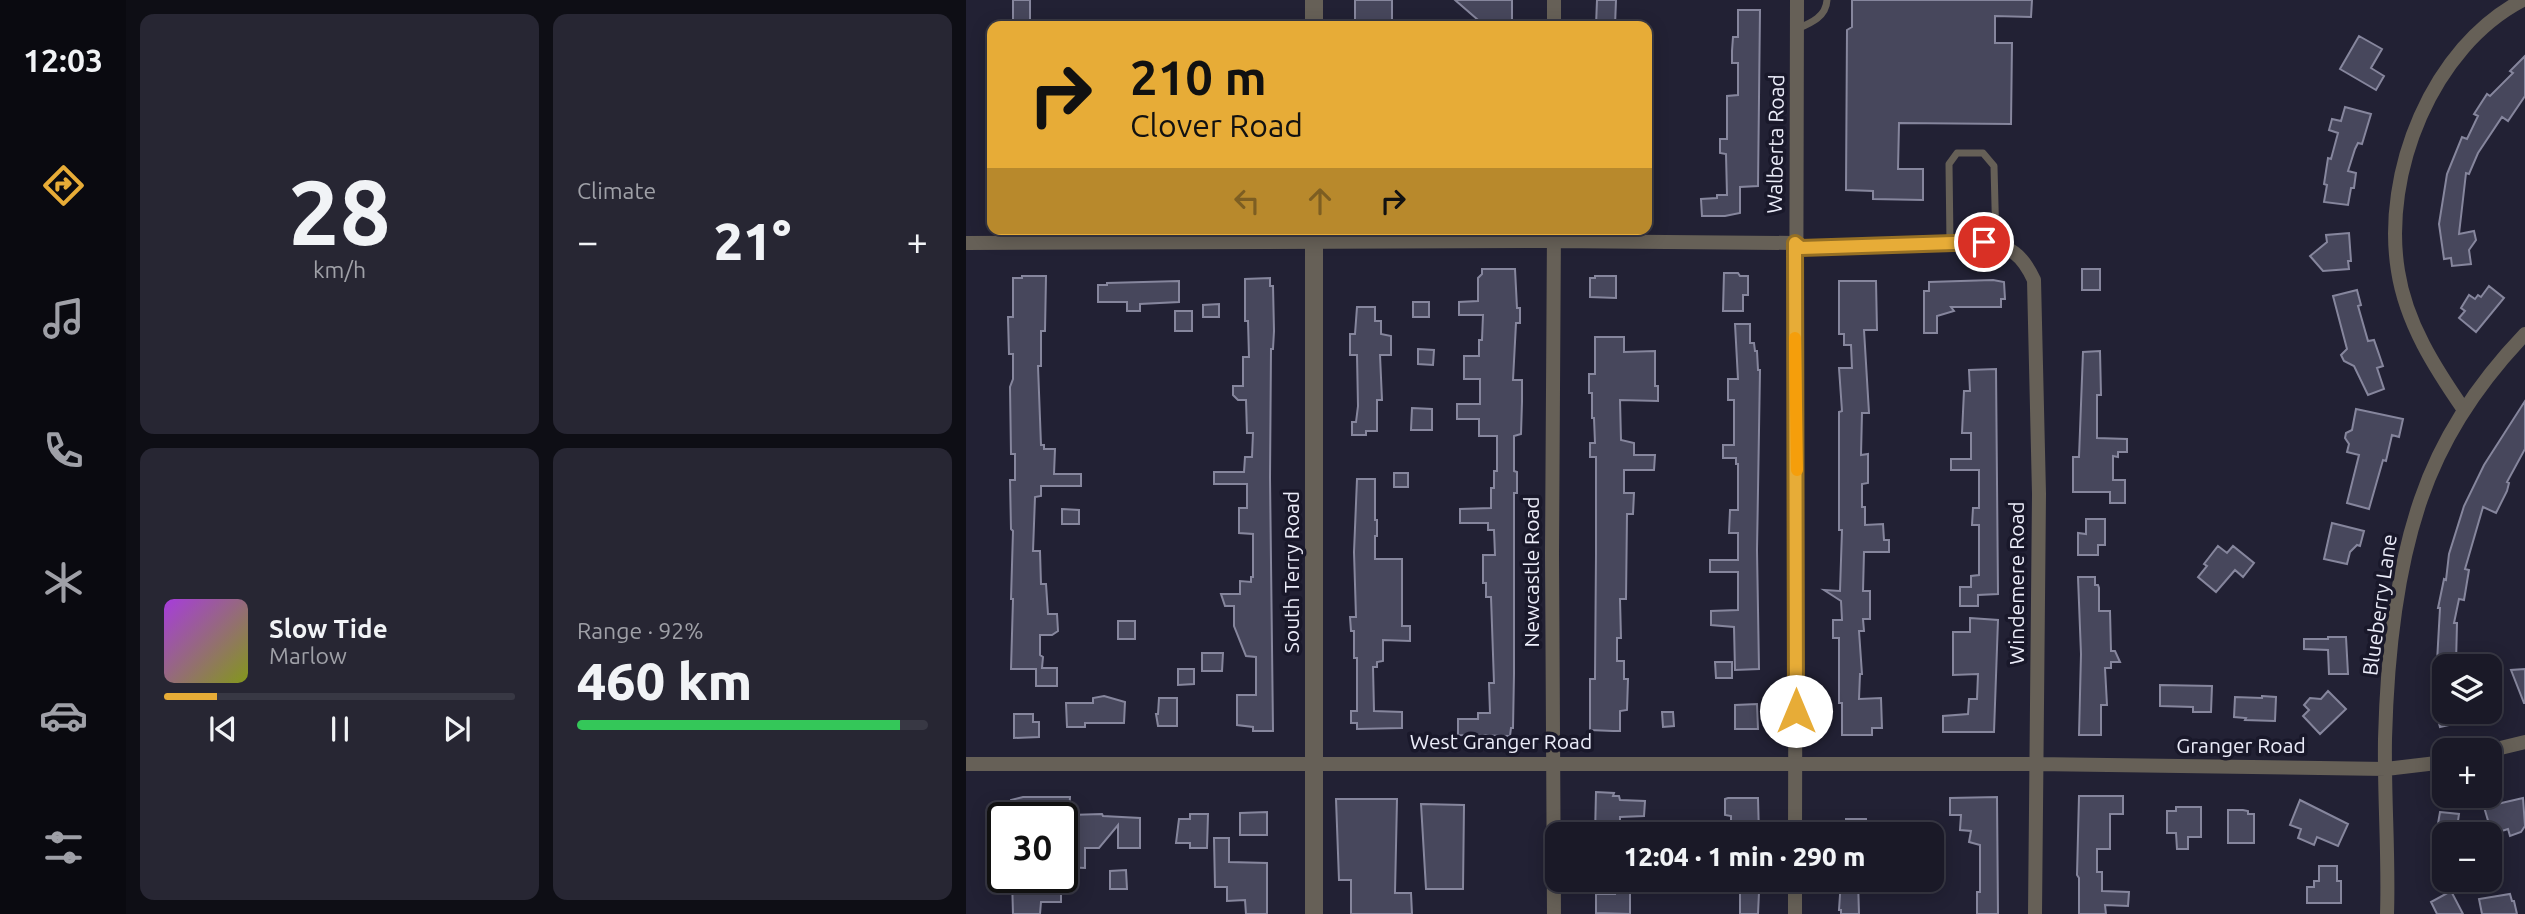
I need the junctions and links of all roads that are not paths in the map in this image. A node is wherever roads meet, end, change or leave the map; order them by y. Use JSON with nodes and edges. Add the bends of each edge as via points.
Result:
{"nodes":[{"id":1,"x":1314,"y":0,"type":"edge"},
{"id":2,"x":1554,"y":0,"type":"edge"},
{"id":3,"x":1797,"y":0,"type":"edge"},
{"id":4,"x":1827,"y":0,"type":"edge"},
{"id":5,"x":2523,"y":0,"type":"edge"},
{"id":6,"x":1314,"y":21,"type":"edge"},
{"id":7,"x":1554,"y":21,"type":"edge"},
{"id":8,"x":1797,"y":29,"type":"junction"},
{"id":9,"x":1554,"y":235,"type":"edge"},
{"id":10,"x":1314,"y":236,"type":"edge"},
{"id":11,"x":966,"y":243,"type":"edge"},
{"id":12,"x":1795,"y":243,"type":"junction"},
{"id":13,"x":1950,"y":243,"type":"junction"},
{"id":14,"x":1996,"y":244,"type":"junction"},
{"id":15,"x":2525,"y":334,"type":"edge"},
{"id":16,"x":2464,"y":411,"type":"junction"},
{"id":17,"x":2525,"y":742,"type":"edge"},
{"id":18,"x":2502,"y":748,"type":"edge"},
{"id":19,"x":1314,"y":763,"type":"junction"},
{"id":20,"x":1554,"y":763,"type":"junction"},
{"id":21,"x":2432,"y":763,"type":"edge"},
{"id":22,"x":966,"y":764,"type":"edge"},
{"id":23,"x":2036,"y":764,"type":"junction"},
{"id":24,"x":1796,"y":765,"type":"junction"},
{"id":25,"x":2386,"y":769,"type":"junction"},
{"id":26,"x":1795,"y":822,"type":"edge"},
{"id":27,"x":1795,"y":892,"type":"edge"},
{"id":28,"x":1314,"y":914,"type":"edge"},
{"id":29,"x":1554,"y":914,"type":"edge"},
{"id":30,"x":1795,"y":914,"type":"edge"},
{"id":31,"x":2035,"y":914,"type":"edge"},
{"id":32,"x":2388,"y":914,"type":"edge"}],
"edges":[{"from":1,"to":6,"type":"street"},
{"from":2,"to":7,"type":"street"},
{"from":3,"to":8,"type":"street","name":"Walberta Road"},
{"from":4,"to":8,"type":"lane","via":[[1816,21]]},
{"from":5,"to":16,"type":"street","via":[[2484,26],[2448,69],[2413,130],[2398,194],[2395,244],[2402,287],[2419,338]]},
{"from":8,"to":12,"type":"street","name":"Walberta Road"},
{"from":9,"to":10,"type":"street"},
{"from":9,"to":12,"type":"street"},
{"from":9,"to":20,"type":"street","name":"Newcastle Road"},
{"from":10,"to":11,"type":"street"},
{"from":10,"to":19,"type":"street","name":"South Terry Road"},
{"from":12,"to":13,"type":"street","via":[[1801,248]]},
{"from":12,"to":24,"type":"street","name":"Walberta Road"},
{"from":13,"to":14,"type":"street"},
{"from":13,"to":14,"type":"lane","via":[[1949,164],[1957,153],[1983,153],[1994,166]]},
{"from":14,"to":23,"type":"street","name":"Windemere Road","via":[[2026,262],[2034,279],[2039,494]]},
{"from":15,"to":16,"type":"street","name":"Blueberry Lane"},
{"from":16,"to":25,"type":"street","name":"Blueberry Lane","via":[[2421,497],[2399,589]]},
{"from":17,"to":18,"type":"street"},
{"from":19,"to":20,"type":"street","name":"West Granger Road"},
{"from":19,"to":22,"type":"street","name":"West Granger Road"},
{"from":19,"to":28,"type":"street","name":"South Terry Road"},
{"from":20,"to":24,"type":"street","name":"West Granger Road"},
{"from":20,"to":29,"type":"street","name":"Newcastle Road"},
{"from":21,"to":25,"type":"street","name":"Granger Road"},
{"from":23,"to":24,"type":"street","name":"West Granger Road"},
{"from":23,"to":25,"type":"street","name":"Granger Road"},
{"from":23,"to":31,"type":"street","name":"Windemere Road"},
{"from":24,"to":26,"type":"street","name":"Walberta Road"},
{"from":25,"to":32,"type":"street","name":"Blueberry Lane"},
{"from":27,"to":30,"type":"street"}]}
